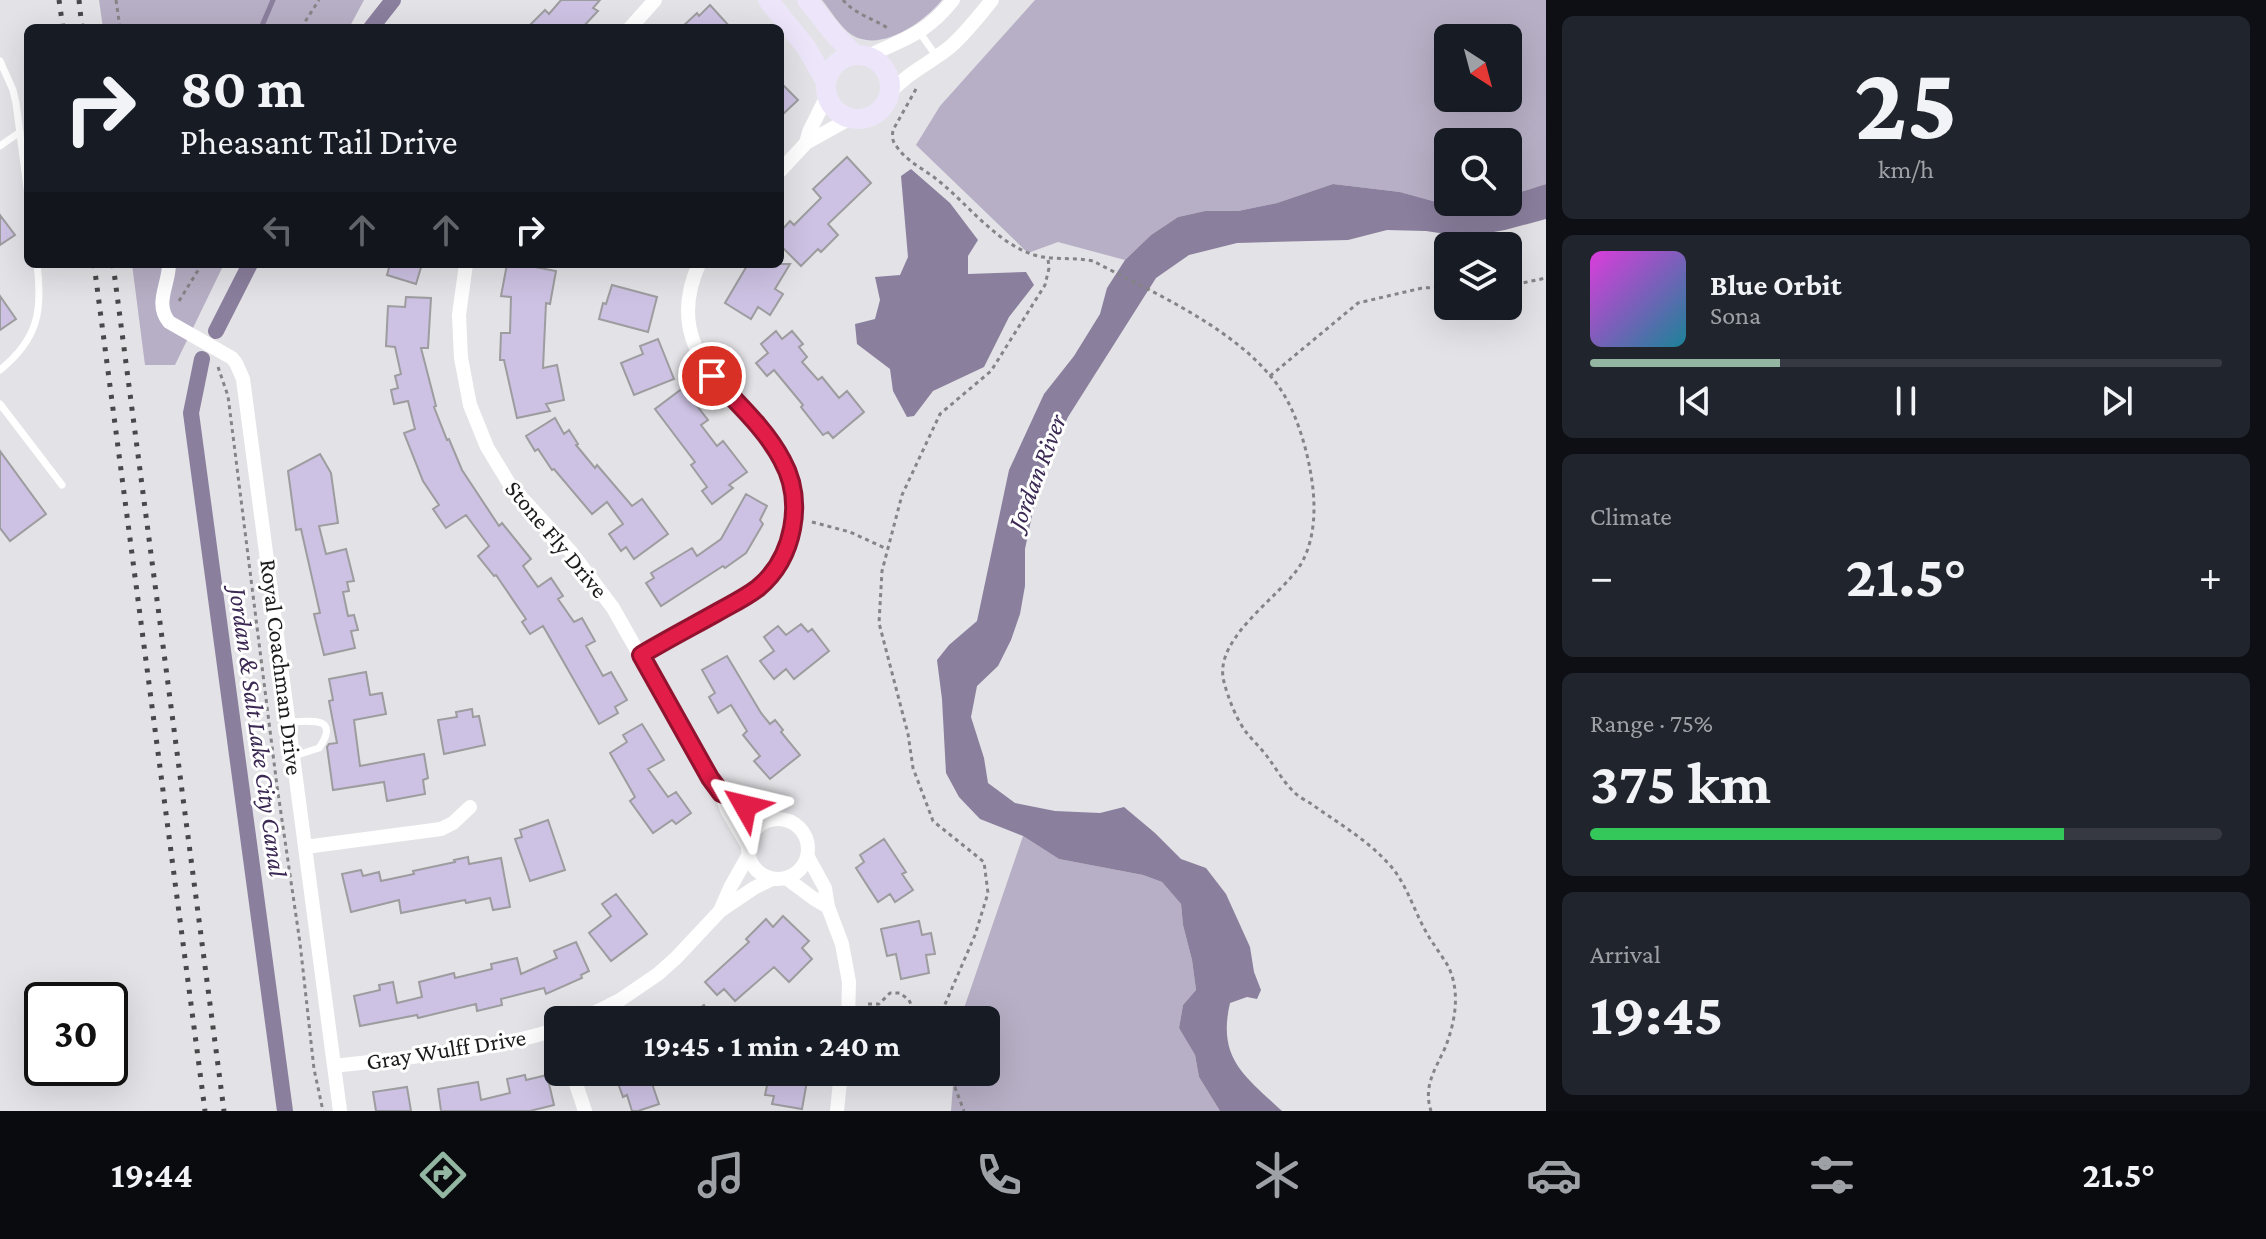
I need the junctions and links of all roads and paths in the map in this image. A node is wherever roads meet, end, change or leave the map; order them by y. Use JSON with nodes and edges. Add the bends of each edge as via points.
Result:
{"nodes":[{"id":1,"x":116,"y":0,"type":"edge"},
{"id":2,"x":319,"y":0,"type":"edge"},
{"id":3,"x":655,"y":0,"type":"edge"},
{"id":4,"x":768,"y":0,"type":"edge"},
{"id":5,"x":807,"y":0,"type":"edge"},
{"id":6,"x":843,"y":0,"type":"edge"},
{"id":7,"x":953,"y":0,"type":"edge"},
{"id":8,"x":992,"y":0,"type":"edge"},
{"id":9,"x":119,"y":24,"type":"edge"},
{"id":10,"x":304,"y":24,"type":"edge"},
{"id":11,"x":634,"y":24,"type":"edge"},
{"id":12,"x":920,"y":33,"type":"junction"},
{"id":13,"x":893,"y":35,"type":"dead end"},
{"id":14,"x":861,"y":55,"type":"junction"},
{"id":15,"x":937,"y":57,"type":"junction"},
{"id":16,"x":0,"y":61,"type":"edge"},
{"id":17,"x":917,"y":82,"type":"dead end"},
{"id":18,"x":826,"y":89,"type":"junction"},
{"id":19,"x":890,"y":93,"type":"junction"},
{"id":20,"x":851,"y":118,"type":"junction"},
{"id":21,"x":20,"y":132,"type":"junction"},
{"id":22,"x":806,"y":143,"type":"junction"},
{"id":23,"x":0,"y":146,"type":"edge"},
{"id":24,"x":24,"y":164,"type":"edge"},
{"id":25,"x":784,"y":167,"type":"edge"},
{"id":26,"x":1048,"y":259,"type":"junction"},
{"id":27,"x":37,"y":268,"type":"edge"},
{"id":28,"x":169,"y":268,"type":"edge"},
{"id":29,"x":199,"y":268,"type":"edge"},
{"id":30,"x":465,"y":268,"type":"edge"},
{"id":31,"x":697,"y":268,"type":"edge"},
{"id":32,"x":1546,"y":278,"type":"edge"},
{"id":33,"x":1522,"y":283,"type":"edge"},
{"id":34,"x":1434,"y":288,"type":"edge"},
{"id":35,"x":176,"y":305,"type":"dead end"},
{"id":36,"x":215,"y":364,"type":"dead end"},
{"id":37,"x":0,"y":370,"type":"edge"},
{"id":38,"x":1270,"y":376,"type":"junction"},
{"id":39,"x":0,"y":404,"type":"edge"},
{"id":40,"x":62,"y":485,"type":"dead end"},
{"id":41,"x":812,"y":522,"type":"dead end"},
{"id":42,"x":887,"y":549,"type":"junction"},
{"id":43,"x":641,"y":655,"type":"junction"},
{"id":44,"x":289,"y":722,"type":"junction"},
{"id":45,"x":293,"y":756,"type":"junction"},
{"id":46,"x":721,"y":793,"type":"junction"},
{"id":47,"x":470,"y":807,"type":"dead end"},
{"id":48,"x":770,"y":820,"type":"junction"},
{"id":49,"x":305,"y":847,"type":"junction"},
{"id":50,"x":748,"y":851,"type":"junction"},
{"id":51,"x":808,"y":857,"type":"junction"},
{"id":52,"x":779,"y":879,"type":"junction"},
{"id":53,"x":828,"y":907,"type":"junction"},
{"id":54,"x":720,"y":911,"type":"junction"},
{"id":55,"x":868,"y":1004,"type":"dead end"},
{"id":56,"x":608,"y":1006,"type":"edge"},
{"id":57,"x":848,"y":1006,"type":"edge"},
{"id":58,"x":912,"y":1006,"type":"edge"},
{"id":59,"x":944,"y":1006,"type":"edge"},
{"id":60,"x":544,"y":1034,"type":"edge"},
{"id":61,"x":334,"y":1066,"type":"junction"},
{"id":62,"x":577,"y":1086,"type":"edge"},
{"id":63,"x":840,"y":1086,"type":"edge"},
{"id":64,"x":956,"y":1087,"type":"edge"},
{"id":65,"x":323,"y":1111,"type":"edge"},
{"id":66,"x":340,"y":1111,"type":"edge"},
{"id":67,"x":585,"y":1111,"type":"edge"},
{"id":68,"x":837,"y":1111,"type":"edge"},
{"id":69,"x":964,"y":1111,"type":"edge"},
{"id":70,"x":1431,"y":1111,"type":"edge"}],
"edges":[{"from":1,"to":9,"type":"path"},
{"from":2,"to":10,"type":"path"},
{"from":3,"to":11,"type":"street"},
{"from":4,"to":18,"type":"street","via":[[806,47]]},
{"from":5,"to":14,"type":"street","via":[[835,35]]},
{"from":6,"to":13,"type":"path"},
{"from":7,"to":12,"type":"street"},
{"from":8,"to":15,"type":"street"},
{"from":12,"to":14,"type":"street"},
{"from":12,"to":15,"type":"lane"},
{"from":14,"to":18,"type":"street","via":[[836,63]]},
{"from":14,"to":19,"type":"street","via":[[883,66]]},
{"from":15,"to":19,"type":"street","via":[[905,76]]},
{"from":16,"to":21,"type":"lane","via":[[13,90]]},
{"from":17,"to":26,"type":"path","via":[[893,130],[895,145],[1005,241]]},
{"from":18,"to":20,"type":"street","via":[[836,110]]},
{"from":18,"to":22,"type":"street"},
{"from":19,"to":20,"type":"street","via":[[876,114]]},
{"from":20,"to":22,"type":"street"},
{"from":21,"to":23,"type":"lane"},
{"from":21,"to":24,"type":"lane"},
{"from":22,"to":25,"type":"street"},
{"from":26,"to":38,"type":"path","via":[[1093,261],[1218,331]]},
{"from":26,"to":42,"type":"path","via":[[1045,285],[991,371],[940,414],[902,495]]},
{"from":27,"to":37,"type":"lane","via":[[40,294],[33,332]]},
{"from":28,"to":44,"type":"street","name":"Royal Coachman Drive","via":[[161,300],[165,318],[232,358],[243,379]]},
{"from":29,"to":35,"type":"path"},
{"from":30,"to":43,"type":"street","name":"Stone Fly Drive","via":[[459,315],[461,358],[470,405],[487,447],[510,485],[600,588]]},
{"from":31,"to":43,"type":"street","via":[[689,299],[694,342],[712,376],[783,462],[793,491],[794,520],[779,563],[759,587]]},
{"from":32,"to":33,"type":"path"},
{"from":34,"to":38,"type":"path","via":[[1358,303]]},
{"from":36,"to":65,"type":"path","via":[[228,396]]},
{"from":38,"to":70,"type":"path","via":[[1290,405],[1308,457],[1313,522],[1300,565],[1246,622],[1226,655],[1224,682],[1243,729],[1294,793],[1396,872],[1447,965],[1456,1003],[1446,1046],[1428,1084]]},
{"from":39,"to":40,"type":"lane"},
{"from":41,"to":42,"type":"path"},
{"from":42,"to":59,"type":"path","via":[[879,623],[913,768],[933,821],[984,862],[988,893]]},
{"from":43,"to":46,"type":"street","name":"Stone Fly Drive"},
{"from":44,"to":45,"type":"street","name":"Royal Coachman Drive"},
{"from":44,"to":45,"type":"lane","via":[[317,720],[327,729],[319,748]]},
{"from":45,"to":49,"type":"street","name":"Royal Coachman Drive"},
{"from":46,"to":48,"type":"street","name":"Stone Fly Drive"},
{"from":46,"to":50,"type":"street","name":"Stone Fly Drive"},
{"from":47,"to":49,"type":"street","via":[[441,829]]},
{"from":48,"to":50,"type":"street","via":[[754,829]]},
{"from":48,"to":51,"type":"street","via":[[788,820],[803,830]]},
{"from":49,"to":61,"type":"street","name":"Royal Coachman Drive"},
{"from":50,"to":52,"type":"street","via":[[759,873]]},
{"from":50,"to":54,"type":"street"},
{"from":51,"to":52,"type":"street","via":[[800,870]]},
{"from":51,"to":53,"type":"street","via":[[825,888]]},
{"from":52,"to":53,"type":"street"},
{"from":52,"to":54,"type":"street","via":[[754,888]]},
{"from":53,"to":57,"type":"street","via":[[846,962]]},
{"from":54,"to":56,"type":"street","via":[[658,974]]},
{"from":55,"to":58,"type":"path","via":[[900,993]]},
{"from":60,"to":61,"type":"street","name":"Gray Wulff Drive","via":[[484,1047]]},
{"from":61,"to":66,"type":"street","name":"Royal Coachman Drive"},
{"from":62,"to":67,"type":"street"},
{"from":63,"to":68,"type":"street"},
{"from":64,"to":69,"type":"path"}]}
